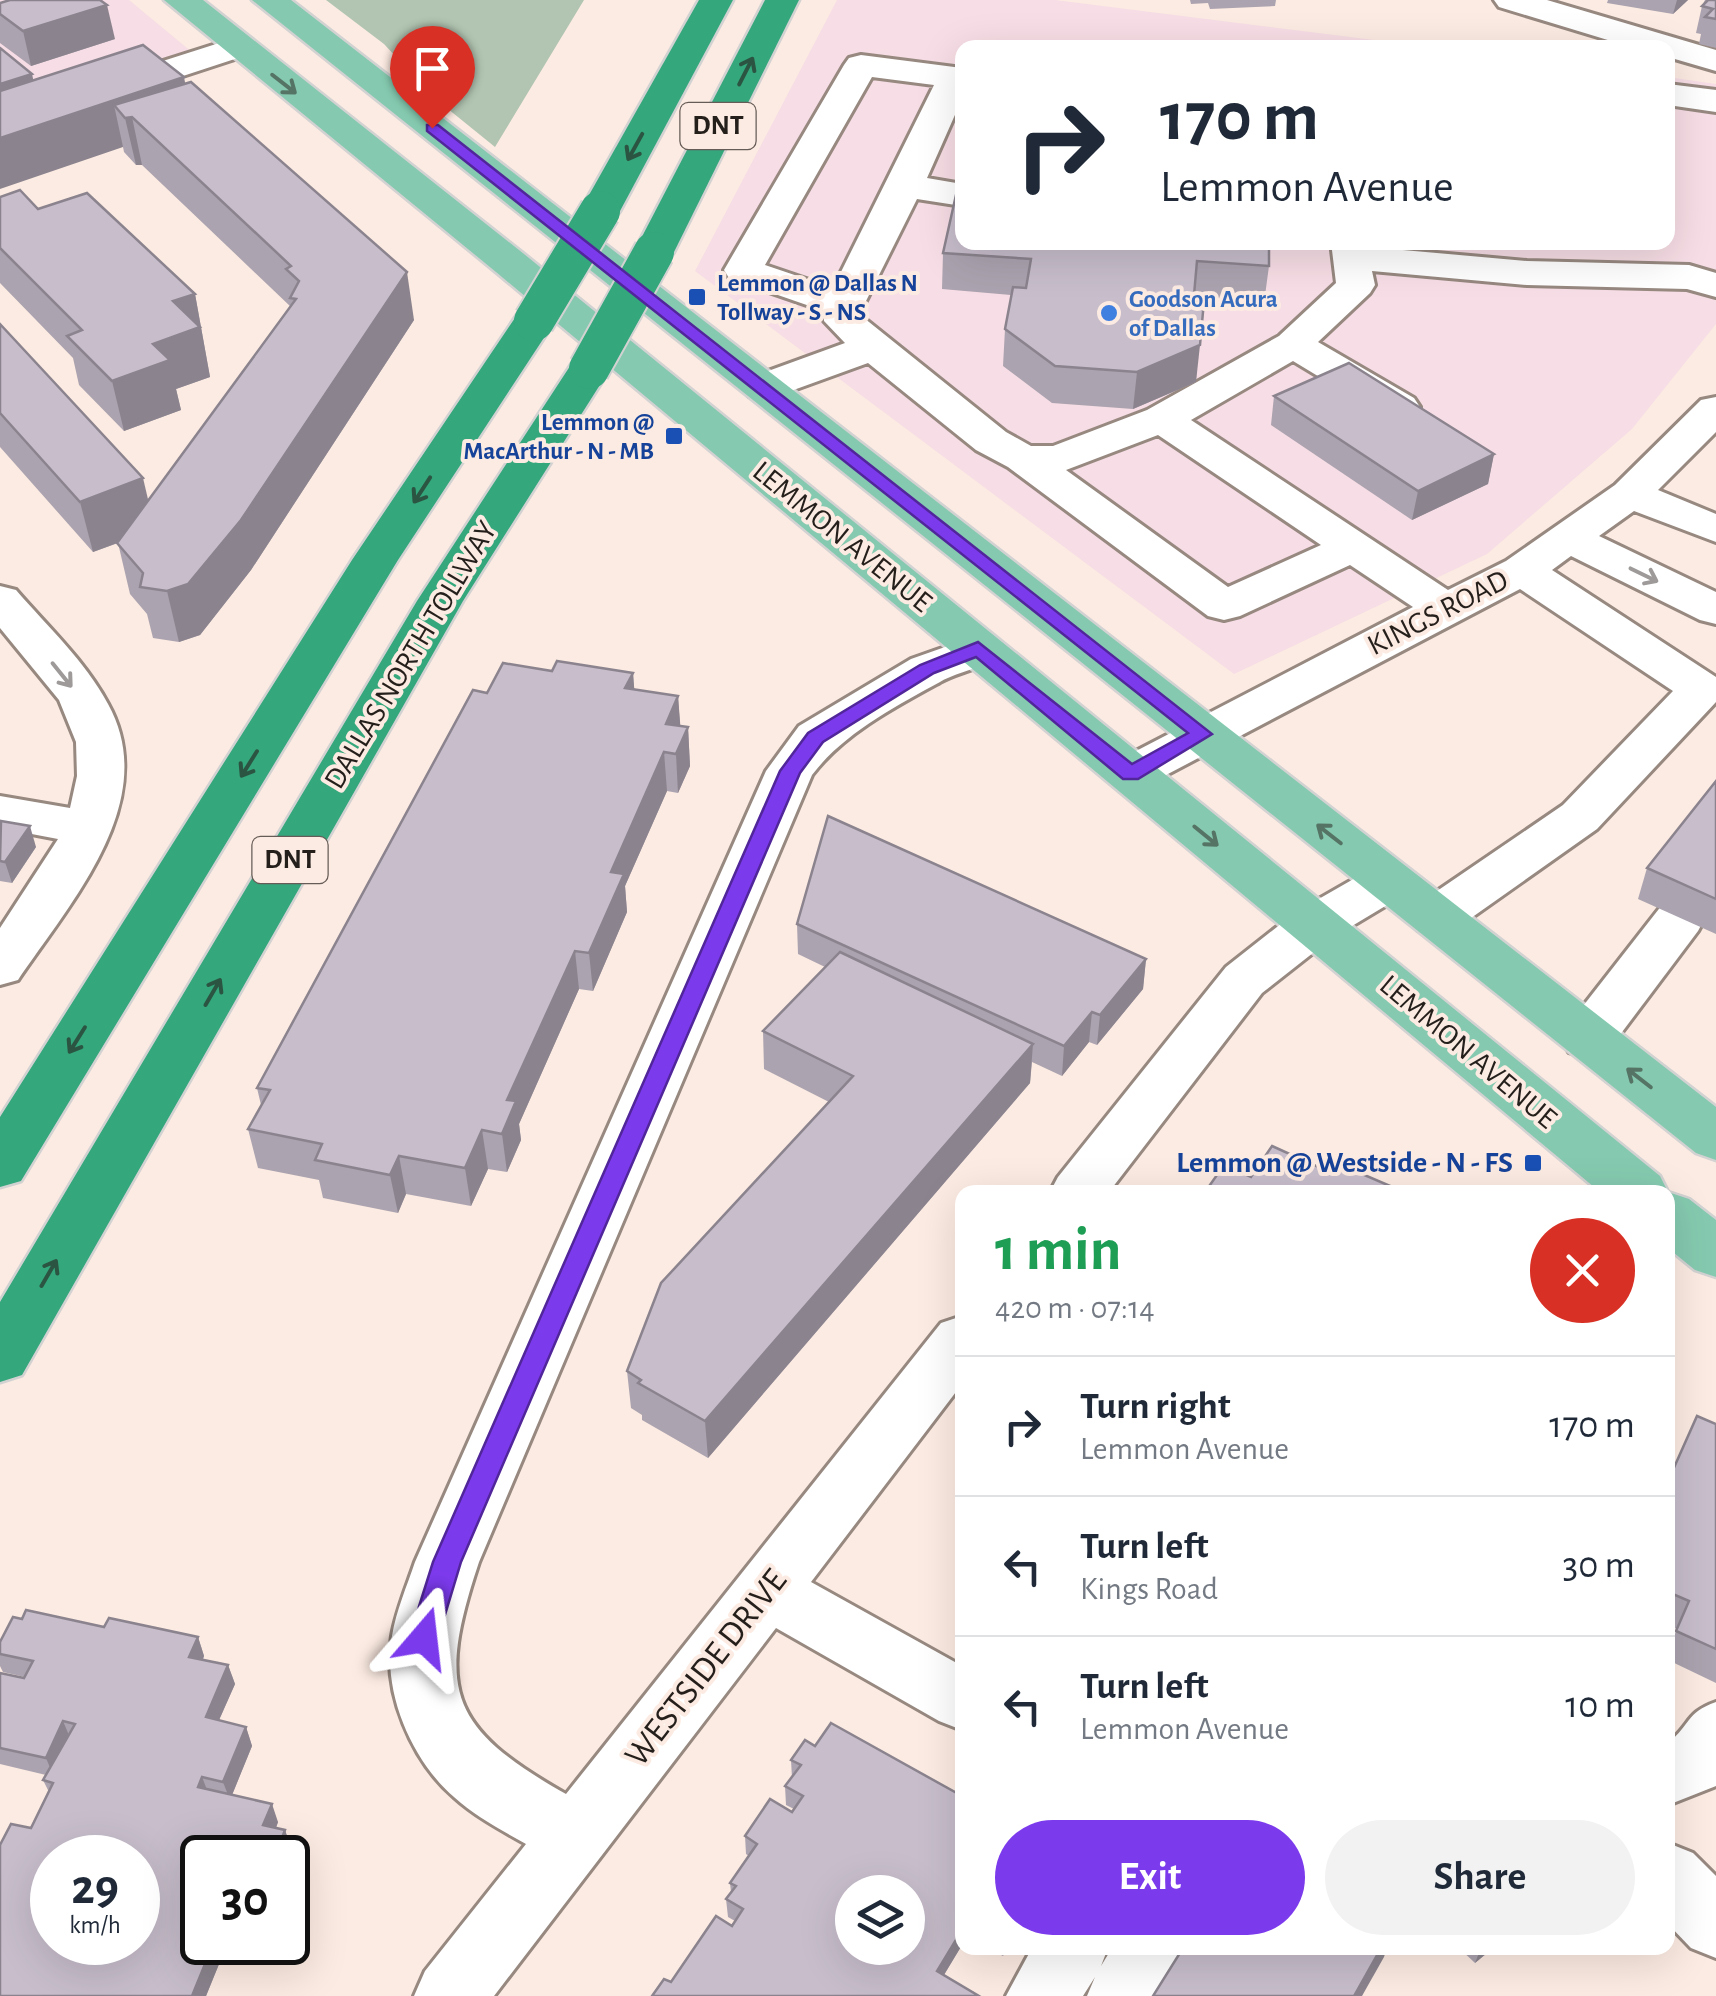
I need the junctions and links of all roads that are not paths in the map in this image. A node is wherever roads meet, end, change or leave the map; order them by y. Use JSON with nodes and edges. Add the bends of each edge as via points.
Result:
{"nodes":[{"id":1,"x":181,"y":0,"type":"edge"},
{"id":2,"x":270,"y":0,"type":"edge"},
{"id":3,"x":716,"y":0,"type":"edge"},
{"id":4,"x":782,"y":0,"type":"edge"},
{"id":5,"x":1511,"y":0,"type":"edge"},
{"id":6,"x":1645,"y":40,"type":"edge"},
{"id":7,"x":238,"y":47,"type":"junction"},
{"id":8,"x":1675,"y":49,"type":"edge"},
{"id":9,"x":1716,"y":61,"type":"edge"},
{"id":10,"x":1675,"y":96,"type":"edge"},
{"id":11,"x":1716,"y":101,"type":"edge"},
{"id":12,"x":0,"y":125,"type":"edge"},
{"id":13,"x":905,"y":186,"type":"junction"},
{"id":14,"x":955,"y":193,"type":"edge"},
{"id":15,"x":1350,"y":250,"type":"edge"},
{"id":16,"x":1716,"y":285,"type":"edge"},
{"id":17,"x":844,"y":305,"type":"junction"},
{"id":18,"x":1293,"y":344,"type":"junction"},
{"id":19,"x":873,"y":347,"type":"junction"},
{"id":20,"x":762,"y":387,"type":"junction"},
{"id":21,"x":687,"y":408,"type":"junction"},
{"id":22,"x":1716,"y":409,"type":"edge"},
{"id":23,"x":1162,"y":419,"type":"junction"},
{"id":24,"x":1435,"y":430,"type":"edge"},
{"id":25,"x":1023,"y":458,"type":"junction"},
{"id":26,"x":1630,"y":494,"type":"junction"},
{"id":27,"x":1716,"y":529,"type":"edge"},
{"id":28,"x":1571,"y":539,"type":"junction"},
{"id":29,"x":1354,"y":547,"type":"junction"},
{"id":30,"x":1522,"y":570,"type":"junction"},
{"id":31,"x":0,"y":600,"type":"edge"},
{"id":32,"x":1446,"y":609,"type":"junction"},
{"id":33,"x":1716,"y":610,"type":"edge"},
{"id":34,"x":978,"y":648,"type":"junction"},
{"id":35,"x":1709,"y":684,"type":"edge"},
{"id":36,"x":1202,"y":734,"type":"junction"},
{"id":37,"x":1130,"y":774,"type":"junction"},
{"id":38,"x":0,"y":812,"type":"edge"},
{"id":39,"x":88,"y":828,"type":"junction"},
{"id":40,"x":1389,"y":881,"type":"junction"},
{"id":41,"x":1436,"y":917,"type":"junction"},
{"id":42,"x":1680,"y":918,"type":"edge"},
{"id":43,"x":1314,"y":925,"type":"junction"},
{"id":44,"x":0,"y":967,"type":"edge"},
{"id":45,"x":1588,"y":1038,"type":"junction"},
{"id":46,"x":1716,"y":1138,"type":"edge"},
{"id":47,"x":0,"y":1164,"type":"edge"},
{"id":48,"x":1083,"y":1185,"type":"edge"},
{"id":49,"x":1618,"y":1185,"type":"edge"},
{"id":50,"x":955,"y":1349,"type":"edge"},
{"id":51,"x":0,"y":1357,"type":"edge"},
{"id":52,"x":767,"y":1590,"type":"junction"},
{"id":53,"x":955,"y":1696,"type":"edge"},
{"id":54,"x":1716,"y":1732,"type":"edge"},
{"id":55,"x":1675,"y":1772,"type":"edge"},
{"id":56,"x":574,"y":1836,"type":"junction"},
{"id":57,"x":1675,"y":1883,"type":"edge"},
{"id":58,"x":1716,"y":1924,"type":"edge"},
{"id":59,"x":1068,"y":1955,"type":"edge"},
{"id":60,"x":1147,"y":1955,"type":"edge"},
{"id":61,"x":450,"y":1996,"type":"edge"},
{"id":62,"x":1042,"y":1996,"type":"edge"},
{"id":63,"x":1122,"y":1996,"type":"edge"}],
"edges":[{"from":1,"to":7,"type":"main road","name":"LEMMON AVENUE"},
{"from":2,"to":20,"type":"main road"},
{"from":3,"to":47,"type":"highway","number":"DNT","one_way":true,"bridge":true,"via":[[534,321],[376,560]]},
{"from":51,"to":4,"type":"highway","name":"DALLAS NORTH TOLLWAY","number":"DNT","one_way":true,"bridge":true,"via":[[440,601],[589,369]]},
{"from":5,"to":6,"type":"street"},
{"from":7,"to":12,"type":"street"},
{"from":7,"to":21,"type":"main road","name":"LEMMON AVENUE","one_way":true},
{"from":8,"to":9,"type":"street"},
{"from":10,"to":11,"type":"street"},
{"from":13,"to":14,"type":"street"},
{"from":13,"to":17,"type":"street"},
{"from":13,"to":17,"type":"street","via":[[955,77],[861,65],[743,270]]},
{"from":15,"to":16,"type":"street","via":[[1527,273],[1689,277]]},
{"from":15,"to":18,"type":"street","via":[[1356,285]]},
{"from":17,"to":19,"type":"street","via":[[844,321]]},
{"from":18,"to":23,"type":"street"},
{"from":18,"to":24,"type":"street"},
{"from":19,"to":20,"type":"street"},
{"from":19,"to":25,"type":"street","via":[[991,441]]},
{"from":20,"to":21,"type":"main road"},
{"from":20,"to":36,"type":"main road"},
{"from":21,"to":34,"type":"main road","name":"LEMMON AVENUE"},
{"from":22,"to":26,"type":"street","name":"KINGS ROAD"},
{"from":23,"to":25,"type":"street","via":[[1058,459]]},
{"from":23,"to":29,"type":"street"},
{"from":25,"to":29,"type":"street","via":[[1224,606]]},
{"from":26,"to":27,"type":"street"},
{"from":26,"to":28,"type":"street","name":"KINGS ROAD"},
{"from":28,"to":30,"type":"street","name":"KINGS ROAD"},
{"from":28,"to":33,"type":"street","one_way":true},
{"from":29,"to":32,"type":"street"},
{"from":30,"to":32,"type":"street","name":"KINGS ROAD"},
{"from":30,"to":35,"type":"street"},
{"from":31,"to":39,"type":"street","one_way":true,"via":[[86,705],[104,752],[101,795]]},
{"from":32,"to":36,"type":"street","name":"KINGS ROAD"},
{"from":34,"to":37,"type":"main road","name":"LEMMON AVENUE"},
{"from":34,"to":56,"type":"street","via":[[927,669],[816,737],[790,771],[447,1562],[424,1638],[430,1709],[475,1774]]},
{"from":35,"to":41,"type":"street","via":[[1580,817]]},
{"from":36,"to":37,"type":"street","name":"KINGS ROAD"},
{"from":40,"to":36,"type":"main road","one_way":true},
{"from":37,"to":43,"type":"main road","name":"LEMMON AVENUE","one_way":true},
{"from":38,"to":39,"type":"street"},
{"from":39,"to":44,"type":"street"},
{"from":40,"to":41,"type":"main road"},
{"from":40,"to":43,"type":"street"},
{"from":41,"to":45,"type":"main road"},
{"from":42,"to":45,"type":"street"},
{"from":43,"to":48,"type":"street","via":[[1244,980]]},
{"from":43,"to":49,"type":"main road","name":"LEMMON AVENUE"},
{"from":46,"to":45,"type":"main road","one_way":true},
{"from":50,"to":52,"type":"street","name":"WESTSIDE DRIVE"},
{"from":52,"to":53,"type":"street"},
{"from":52,"to":56,"type":"street","name":"WESTSIDE DRIVE"},
{"from":54,"to":55,"type":"street","via":[[1708,1753]]},
{"from":56,"to":61,"type":"street","name":"WESTSIDE DRIVE"},
{"from":57,"to":58,"type":"street"},
{"from":59,"to":62,"type":"street"},
{"from":60,"to":63,"type":"street"}]}
